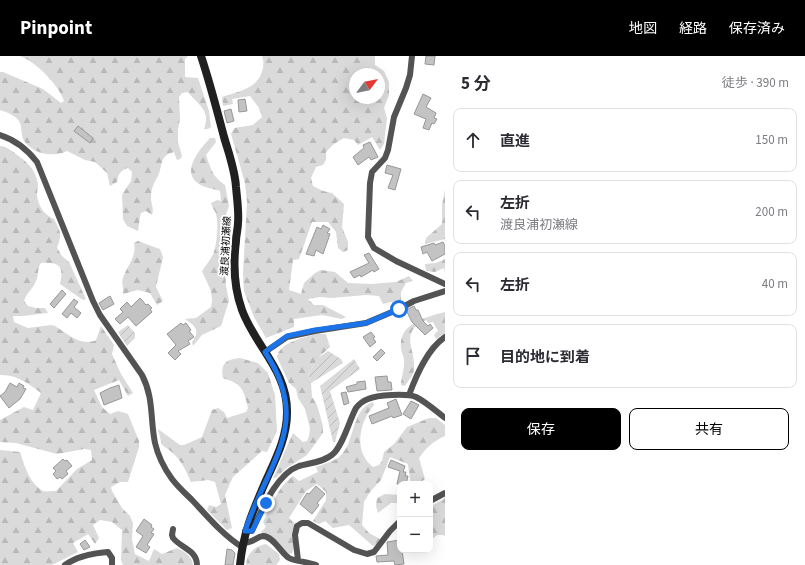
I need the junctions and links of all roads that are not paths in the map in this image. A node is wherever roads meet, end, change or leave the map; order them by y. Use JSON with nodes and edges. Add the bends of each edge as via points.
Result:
{"nodes":[{"id":1,"x":202,"y":56,"type":"edge"},
{"id":2,"x":412,"y":56,"type":"edge"},
{"id":3,"x":0,"y":135,"type":"edge"},
{"id":4,"x":445,"y":284,"type":"edge"},
{"id":5,"x":445,"y":291,"type":"edge"},
{"id":6,"x":445,"y":338,"type":"edge"},
{"id":7,"x":265,"y":352,"type":"junction"},
{"id":8,"x":409,"y":395,"type":"junction"},
{"id":9,"x":445,"y":418,"type":"edge"},
{"id":10,"x":445,"y":493,"type":"edge"},
{"id":11,"x":433,"y":499,"type":"edge"},
{"id":12,"x":397,"y":525,"type":"edge"},
{"id":13,"x":173,"y":529,"type":"dead end"},
{"id":14,"x":245,"y":531,"type":"junction"},
{"id":15,"x":242,"y":545,"type":"junction"},
{"id":16,"x":298,"y":560,"type":"junction"},
{"id":17,"x":65,"y":565,"type":"edge"},
{"id":18,"x":112,"y":565,"type":"edge"},
{"id":19,"x":197,"y":565,"type":"edge"},
{"id":20,"x":240,"y":565,"type":"edge"},
{"id":21,"x":316,"y":565,"type":"edge"}],
"edges":[{"from":1,"to":7,"type":"main road","name":"渡良浦初瀬線","via":[[236,185],[237,294],[242,311]]},
{"from":2,"to":4,"type":"street","via":[[410,75],[394,117],[388,150],[385,158],[372,172],[368,237],[374,248]]},
{"from":3,"to":15,"type":"street","via":[[19,144],[37,162],[93,301],[142,375],[151,404],[155,442],[161,462],[180,488],[225,534]]},
{"from":5,"to":7,"type":"street","via":[[414,301],[366,323],[287,336]]},
{"from":6,"to":8,"type":"street","via":[[428,356]]},
{"from":7,"to":14,"type":"main road","name":"渡良浦初瀬線","via":[[274,365],[284,392],[286,424],[282,441]]},
{"from":8,"to":9,"type":"street","via":[[422,400]]},
{"from":8,"to":14,"type":"street","via":[[369,398],[362,402],[356,408],[337,450],[328,458],[299,466],[280,479],[252,531]]},
{"from":10,"to":11,"type":"street"},
{"from":12,"to":16,"type":"street","via":[[374,552],[367,554],[354,550],[308,523],[302,523],[297,526],[295,535]]},
{"from":13,"to":19,"type":"street","via":[[173,538],[192,552]]},
{"from":14,"to":15,"type":"main road","name":"渡良浦初瀬線"},
{"from":15,"to":16,"type":"street","via":[[263,536],[267,537],[289,558]]},
{"from":15,"to":20,"type":"main road","name":"渡良浦初瀬線"},
{"from":16,"to":21,"type":"street"},
{"from":17,"to":18,"type":"street","via":[[71,560],[108,552],[112,558]]}]}
